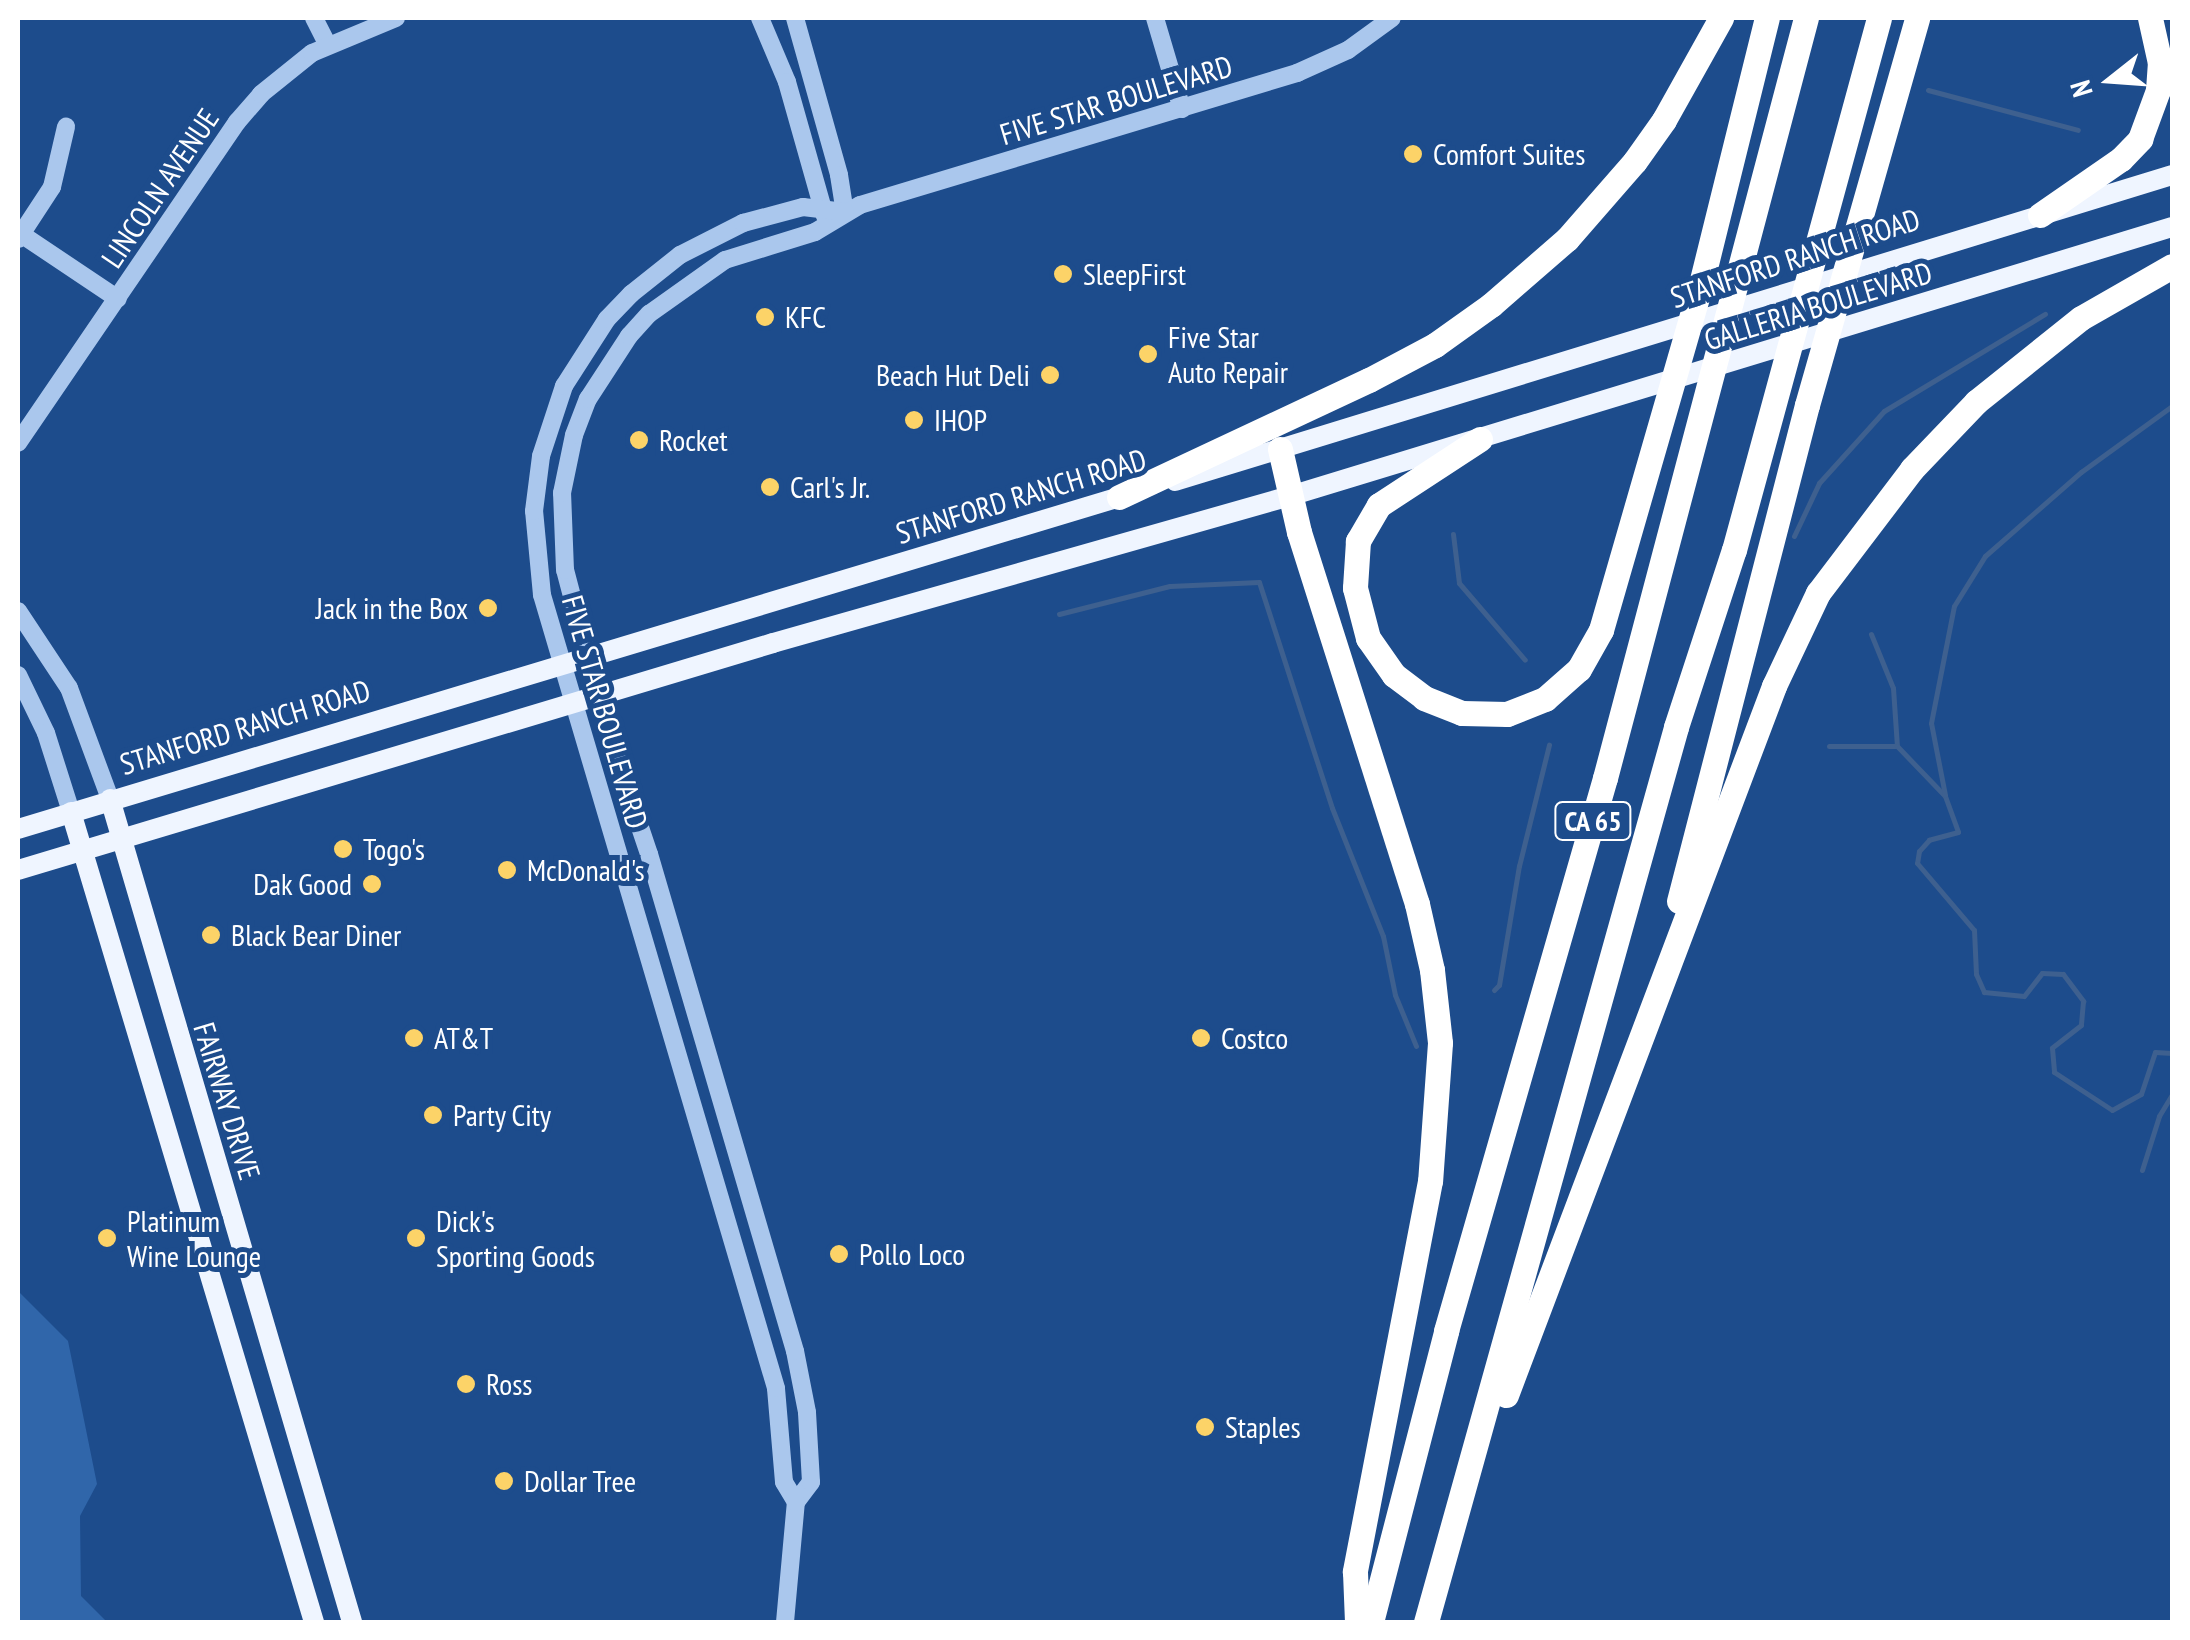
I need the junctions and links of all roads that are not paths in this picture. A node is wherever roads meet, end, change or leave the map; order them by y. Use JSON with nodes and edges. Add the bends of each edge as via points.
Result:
{"nodes":[{"id":1,"x":314,"y":18,"type":"edge"},
{"id":2,"x":396,"y":18,"type":"edge"},
{"id":3,"x":760,"y":18,"type":"edge"},
{"id":4,"x":795,"y":18,"type":"edge"},
{"id":5,"x":1155,"y":18,"type":"edge"},
{"id":6,"x":1392,"y":18,"type":"edge"},
{"id":7,"x":1721,"y":18,"type":"edge"},
{"id":8,"x":1767,"y":18,"type":"edge"},
{"id":9,"x":1806,"y":18,"type":"edge"},
{"id":10,"x":1879,"y":18,"type":"edge"},
{"id":11,"x":1916,"y":18,"type":"edge"},
{"id":12,"x":2150,"y":18,"type":"edge"},
{"id":13,"x":327,"y":44,"type":"junction"},
{"id":14,"x":1182,"y":109,"type":"junction"},
{"id":15,"x":66,"y":128,"type":"dead end"},
{"id":16,"x":2172,"y":175,"type":"edge"},
{"id":17,"x":844,"y":212,"type":"junction"},
{"id":18,"x":2040,"y":215,"type":"junction"},
{"id":19,"x":825,"y":216,"type":"junction"},
{"id":20,"x":2172,"y":227,"type":"edge"},
{"id":21,"x":19,"y":236,"type":"edge"},
{"id":22,"x":680,"y":254,"type":"junction"},
{"id":23,"x":2172,"y":266,"type":"edge"},
{"id":24,"x":118,"y":298,"type":"junction"},
{"id":25,"x":649,"y":314,"type":"junction"},
{"id":26,"x":550,"y":420,"type":"junction"},
{"id":27,"x":1480,"y":439,"type":"junction"},
{"id":28,"x":18,"y":443,"type":"edge"},
{"id":29,"x":1280,"y":450,"type":"junction"},
{"id":30,"x":562,"y":493,"type":"junction"},
{"id":31,"x":1290,"y":496,"type":"junction"},
{"id":32,"x":1118,"y":498,"type":"junction"},
{"id":33,"x":18,"y":611,"type":"edge"},
{"id":34,"x":586,"y":656,"type":"junction"},
{"id":35,"x":561,"y":663,"type":"junction"},
{"id":36,"x":18,"y":675,"type":"edge"},
{"id":37,"x":598,"y":696,"type":"junction"},
{"id":38,"x":573,"y":704,"type":"junction"},
{"id":39,"x":110,"y":799,"type":"junction"},
{"id":40,"x":70,"y":812,"type":"junction"},
{"id":41,"x":18,"y":829,"type":"edge"},
{"id":42,"x":120,"y":840,"type":"junction"},
{"id":43,"x":82,"y":851,"type":"junction"},
{"id":44,"x":18,"y":870,"type":"edge"},
{"id":45,"x":656,"y":877,"type":"junction"},
{"id":46,"x":626,"y":885,"type":"junction"},
{"id":47,"x":1636,"y":1050,"type":"junction"},
{"id":48,"x":255,"y":1300,"type":"junction"},
{"id":49,"x":221,"y":1312,"type":"junction"},
{"id":50,"x":1474,"y":1458,"type":"junction"},
{"id":51,"x":796,"y":1502,"type":"junction"},
{"id":52,"x":314,"y":1622,"type":"edge"},
{"id":53,"x":352,"y":1622,"type":"edge"},
{"id":54,"x":785,"y":1622,"type":"edge"},
{"id":55,"x":1357,"y":1622,"type":"edge"},
{"id":56,"x":1371,"y":1622,"type":"edge"},
{"id":57,"x":1426,"y":1622,"type":"edge"}],
"edges":[{"from":1,"to":13,"type":"street"},
{"from":2,"to":13,"type":"street","name":"LINCOLN AVENUE"},
{"from":3,"to":19,"type":"street","via":[[787,82]]},
{"from":4,"to":17,"type":"street"},
{"from":5,"to":14,"type":"street"},
{"from":6,"to":14,"type":"street","name":"FIVE STAR BOULEVARD","via":[[1322,63]]},
{"from":7,"to":32,"type":"highway","via":[[1634,161],[1567,239],[1491,306],[1370,380]]},
{"from":8,"to":27,"type":"highway","via":[[1702,280],[1600,630],[1579,669],[1544,699],[1507,714],[1462,713],[1424,698],[1394,675],[1368,638],[1356,588],[1358,541],[1379,505]]},
{"from":9,"to":56,"type":"highway","number":"CA 65","via":[[1606,778],[1446,1331]]},
{"from":10,"to":50,"type":"highway","number":"CA 65"},
{"from":11,"to":47,"type":"highway"},
{"from":12,"to":18,"type":"highway","via":[[2160,62],[2158,90],[2140,139],[2122,159]]},
{"from":13,"to":24,"type":"street","name":"LINCOLN AVENUE","via":[[288,71],[237,122]]},
{"from":14,"to":17,"type":"street","name":"FIVE STAR BOULEVARD"},
{"from":15,"to":21,"type":"street","via":[[52,187]]},
{"from":16,"to":18,"type":"main road"},
{"from":17,"to":19,"type":"street","name":"FIVE STAR BOULEVARD"},
{"from":18,"to":29,"type":"main road","name":"STANFORD RANCH ROAD"},
{"from":19,"to":22,"type":"street","name":"FIVE STAR BOULEVARD","via":[[802,208],[743,223]]},
{"from":19,"to":25,"type":"street","name":"FIVE STAR BOULEVARD","via":[[815,232],[725,260]]},
{"from":20,"to":27,"type":"main road","name":"GALLERIA BOULEVARD"},
{"from":21,"to":24,"type":"street"},
{"from":22,"to":25,"type":"street","via":[[681,268]]},
{"from":22,"to":26,"type":"street","name":"FIVE STAR BOULEVARD","via":[[607,319]]},
{"from":23,"to":47,"type":"highway","via":[[2080,318],[2008,373],[1912,468],[1840,558],[1774,686]]},
{"from":24,"to":28,"type":"street","name":"LINCOLN AVENUE"},
{"from":25,"to":30,"type":"street","name":"FIVE STAR BOULEVARD","via":[[588,399]]},
{"from":26,"to":30,"type":"street","via":[[560,432]]},
{"from":26,"to":35,"type":"street","name":"FIVE STAR BOULEVARD","via":[[534,532]]},
{"from":27,"to":31,"type":"main road"},
{"from":29,"to":31,"type":"highway"},
{"from":29,"to":32,"type":"main road","name":"STANFORD RANCH ROAD"},
{"from":30,"to":34,"type":"street","name":"FIVE STAR BOULEVARD","via":[[564,570]]},
{"from":31,"to":37,"type":"main road"},
{"from":31,"to":55,"type":"highway","via":[[1417,904],[1440,1044],[1430,1181],[1355,1572]]},
{"from":32,"to":34,"type":"main road","name":"STANFORD RANCH ROAD"},
{"from":33,"to":39,"type":"street","name":"FAIRWAY DRIVE","via":[[70,688]]},
{"from":34,"to":35,"type":"main road","name":"STANFORD RANCH ROAD"},
{"from":34,"to":37,"type":"street","name":"FIVE STAR BOULEVARD"},
{"from":35,"to":38,"type":"street","name":"FIVE STAR BOULEVARD"},
{"from":35,"to":39,"type":"main road","name":"STANFORD RANCH ROAD"},
{"from":36,"to":40,"type":"street","via":[[46,733]]},
{"from":37,"to":38,"type":"main road"},
{"from":37,"to":45,"type":"street","name":"FIVE STAR BOULEVARD"},
{"from":38,"to":42,"type":"main road"},
{"from":38,"to":46,"type":"street","name":"FIVE STAR BOULEVARD"},
{"from":39,"to":40,"type":"main road","name":"STANFORD RANCH ROAD"},
{"from":39,"to":42,"type":"main road","name":"FAIRWAY DRIVE"},
{"from":40,"to":41,"type":"main road","name":"STANFORD RANCH ROAD"},
{"from":40,"to":43,"type":"main road"},
{"from":42,"to":43,"type":"main road"},
{"from":42,"to":48,"type":"main road","name":"FAIRWAY DRIVE"},
{"from":43,"to":44,"type":"main road"},
{"from":43,"to":49,"type":"main road"},
{"from":45,"to":46,"type":"street"},
{"from":45,"to":51,"type":"street","name":"FIVE STAR BOULEVARD","via":[[795,1351],[811,1482]]},
{"from":46,"to":51,"type":"street","name":"FIVE STAR BOULEVARD","via":[[767,1356],[784,1482]]},
{"from":47,"to":50,"type":"highway","via":[[1506,1396]]},
{"from":48,"to":49,"type":"main road"},
{"from":48,"to":53,"type":"main road","name":"FAIRWAY DRIVE"},
{"from":49,"to":52,"type":"main road"},
{"from":50,"to":57,"type":"highway","number":"CA 65"},
{"from":51,"to":54,"type":"street","name":"FIVE STAR BOULEVARD"}]}
